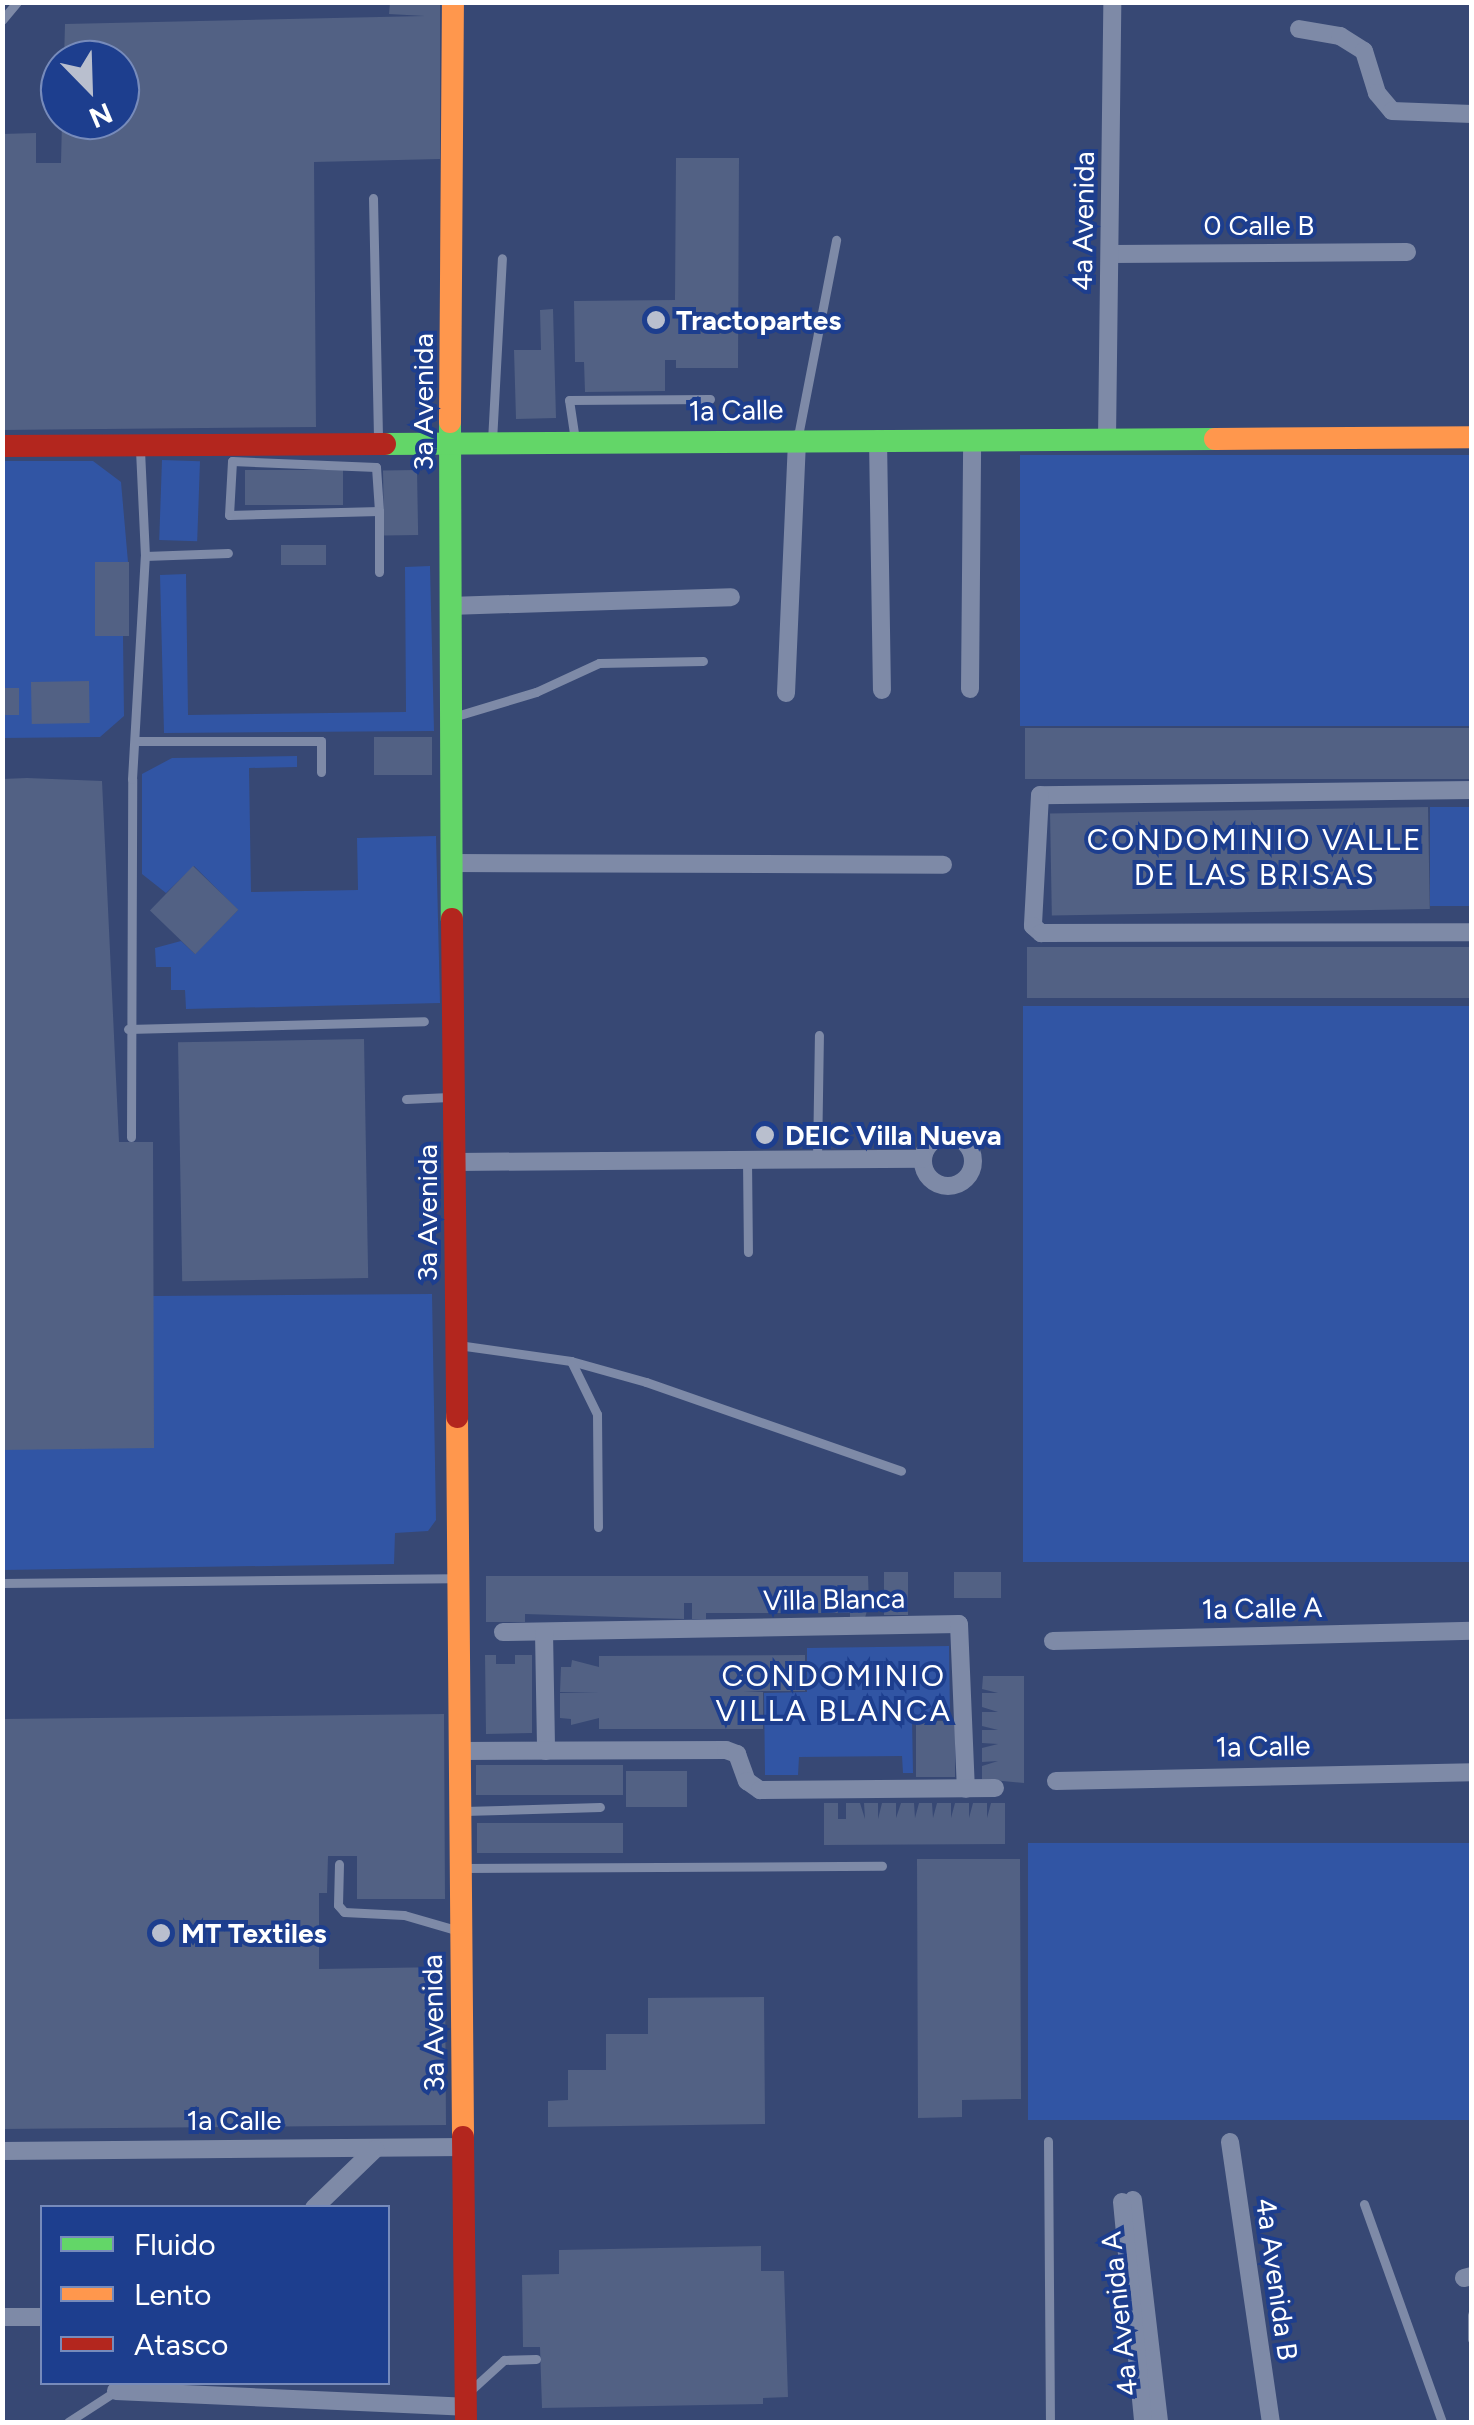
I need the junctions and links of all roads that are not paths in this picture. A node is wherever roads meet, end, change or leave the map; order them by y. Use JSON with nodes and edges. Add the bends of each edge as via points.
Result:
{"nodes":[{"id":1,"x":17,"y":2,"type":"edge"},
{"id":2,"x":453,"y":2,"type":"edge"},
{"id":3,"x":1112,"y":2,"type":"edge"},
{"id":4,"x":2,"y":20,"type":"edge"},
{"id":5,"x":1298,"y":28,"type":"dead end"},
{"id":6,"x":1472,"y":114,"type":"edge"},
{"id":7,"x":373,"y":198,"type":"dead end"},
{"id":8,"x":836,"y":240,"type":"dead end"},
{"id":9,"x":1407,"y":252,"type":"dead end"},
{"id":10,"x":1111,"y":254,"type":"junction"},
{"id":11,"x":502,"y":258,"type":"dead end"},
{"id":12,"x":710,"y":399,"type":"dead end"},
{"id":13,"x":1472,"y":437,"type":"edge"},
{"id":14,"x":797,"y":439,"type":"junction"},
{"id":15,"x":878,"y":439,"type":"junction"},
{"id":16,"x":972,"y":440,"type":"junction"},
{"id":17,"x":1107,"y":440,"type":"junction"},
{"id":18,"x":575,"y":442,"type":"junction"},
{"id":19,"x":140,"y":444,"type":"junction"},
{"id":20,"x":378,"y":444,"type":"junction"},
{"id":21,"x":454,"y":444,"type":"junction"},
{"id":22,"x":492,"y":444,"type":"junction"},
{"id":23,"x":2,"y":446,"type":"edge"},
{"id":24,"x":379,"y":510,"type":"junction"},
{"id":25,"x":228,"y":553,"type":"dead end"},
{"id":26,"x":145,"y":556,"type":"junction"},
{"id":27,"x":379,"y":572,"type":"dead end"},
{"id":28,"x":731,"y":597,"type":"dead end"},
{"id":29,"x":449,"y":606,"type":"junction"},
{"id":30,"x":703,"y":661,"type":"dead end"},
{"id":31,"x":970,"y":688,"type":"dead end"},
{"id":32,"x":882,"y":690,"type":"dead end"},
{"id":33,"x":786,"y":693,"type":"dead end"},
{"id":34,"x":450,"y":718,"type":"junction"},
{"id":35,"x":139,"y":742,"type":"junction"},
{"id":36,"x":321,"y":772,"type":"dead end"},
{"id":37,"x":1472,"y":790,"type":"edge"},
{"id":38,"x":452,"y":863,"type":"junction"},
{"id":39,"x":943,"y":865,"type":"dead end"},
{"id":40,"x":1472,"y":932,"type":"edge"},
{"id":41,"x":424,"y":1020,"type":"dead end"},
{"id":42,"x":128,"y":1028,"type":"junction"},
{"id":43,"x":819,"y":1035,"type":"dead end"},
{"id":44,"x":457,"y":1097,"type":"junction"},
{"id":45,"x":406,"y":1099,"type":"dead end"},
{"id":46,"x":131,"y":1137,"type":"dead end"},
{"id":47,"x":816,"y":1159,"type":"junction"},
{"id":48,"x":923,"y":1159,"type":"dead end"},
{"id":49,"x":747,"y":1160,"type":"junction"},
{"id":50,"x":456,"y":1162,"type":"junction"},
{"id":51,"x":748,"y":1252,"type":"dead end"},
{"id":52,"x":458,"y":1345,"type":"junction"},
{"id":53,"x":570,"y":1361,"type":"junction"},
{"id":54,"x":900,"y":1472,"type":"dead end"},
{"id":55,"x":598,"y":1526,"type":"dead end"},
{"id":56,"x":460,"y":1578,"type":"junction"},
{"id":57,"x":2,"y":1583,"type":"edge"},
{"id":58,"x":1472,"y":1631,"type":"edge"},
{"id":59,"x":503,"y":1632,"type":"dead end"},
{"id":60,"x":544,"y":1632,"type":"junction"},
{"id":61,"x":1054,"y":1641,"type":"dead end"},
{"id":62,"x":461,"y":1751,"type":"junction"},
{"id":63,"x":546,"y":1751,"type":"junction"},
{"id":64,"x":1472,"y":1772,"type":"edge"},
{"id":65,"x":1056,"y":1781,"type":"dead end"},
{"id":66,"x":966,"y":1788,"type":"junction"},
{"id":67,"x":995,"y":1788,"type":"dead end"},
{"id":68,"x":600,"y":1806,"type":"dead end"},
{"id":69,"x":461,"y":1811,"type":"junction"},
{"id":70,"x":339,"y":1864,"type":"dead end"},
{"id":71,"x":882,"y":1866,"type":"dead end"},
{"id":72,"x":461,"y":1868,"type":"junction"},
{"id":73,"x":461,"y":1932,"type":"junction"},
{"id":74,"x":1048,"y":2142,"type":"dead end"},
{"id":75,"x":1230,"y":2142,"type":"dead end"},
{"id":76,"x":465,"y":2146,"type":"junction"},
{"id":77,"x":375,"y":2149,"type":"junction"},
{"id":78,"x":2,"y":2150,"type":"edge"},
{"id":79,"x":1364,"y":2204,"type":"dead end"},
{"id":80,"x":317,"y":2205,"type":"edge"},
{"id":81,"x":1472,"y":2315,"type":"edge"},
{"id":82,"x":2,"y":2317,"type":"edge"},
{"id":83,"x":40,"y":2317,"type":"edge"},
{"id":84,"x":1472,"y":2339,"type":"edge"},
{"id":85,"x":536,"y":2360,"type":"dead end"},
{"id":86,"x":121,"y":2387,"type":"edge"},
{"id":87,"x":465,"y":2408,"type":"edge"},
{"id":88,"x":68,"y":2422,"type":"edge"},
{"id":89,"x":1050,"y":2422,"type":"edge"},
{"id":90,"x":1143,"y":2422,"type":"edge"},
{"id":91,"x":1159,"y":2422,"type":"edge"},
{"id":92,"x":1272,"y":2422,"type":"edge"},
{"id":93,"x":1442,"y":2422,"type":"edge"}],
"edges":[{"from":1,"to":4,"type":"lane"},
{"from":2,"to":21,"type":"street","name":"3a Avenida"},
{"from":3,"to":10,"type":"street","name":"4a Avenida"},
{"from":5,"to":6,"type":"street","via":[[1354,43],[1392,111]]},
{"from":7,"to":20,"type":"lane"},
{"from":8,"to":14,"type":"lane"},
{"from":9,"to":10,"type":"street","name":"0 Calle B"},
{"from":10,"to":17,"type":"street","name":"4a Avenida"},
{"from":11,"to":22,"type":"lane"},
{"from":12,"to":18,"type":"lane","via":[[569,400]]},
{"from":13,"to":17,"type":"street","name":"1a Calle"},
{"from":14,"to":15,"type":"street","name":"1a Calle"},
{"from":14,"to":18,"type":"street","name":"1a Calle"},
{"from":14,"to":33,"type":"street"},
{"from":15,"to":16,"type":"street","name":"1a Calle"},
{"from":15,"to":32,"type":"street"},
{"from":16,"to":17,"type":"street","name":"1a Calle"},
{"from":16,"to":31,"type":"street"},
{"from":18,"to":22,"type":"street","name":"1a Calle"},
{"from":19,"to":20,"type":"street","name":"1a Calle"},
{"from":19,"to":23,"type":"street","name":"1a Calle"},
{"from":19,"to":26,"type":"lane"},
{"from":20,"to":21,"type":"street","name":"1a Calle"},
{"from":21,"to":22,"type":"street","name":"1a Calle"},
{"from":21,"to":29,"type":"street","name":"3a Avenida"},
{"from":24,"to":24,"type":"lane","via":[[229,515],[228,464],[372,466],[379,471]]},
{"from":24,"to":27,"type":"lane"},
{"from":25,"to":26,"type":"lane"},
{"from":26,"to":35,"type":"lane"},
{"from":28,"to":29,"type":"street"},
{"from":29,"to":34,"type":"street","name":"3a Avenida"},
{"from":30,"to":34,"type":"lane","via":[[599,663],[536,692]]},
{"from":34,"to":38,"type":"street","name":"3a Avenida"},
{"from":35,"to":36,"type":"lane","via":[[321,742]]},
{"from":35,"to":42,"type":"lane","via":[[132,779]]},
{"from":37,"to":40,"type":"street","via":[[1040,795],[1033,926],[1042,933]]},
{"from":38,"to":39,"type":"street"},
{"from":38,"to":44,"type":"street","name":"3a Avenida"},
{"from":41,"to":42,"type":"lane"},
{"from":42,"to":46,"type":"lane"},
{"from":43,"to":47,"type":"lane"},
{"from":44,"to":45,"type":"lane"},
{"from":44,"to":50,"type":"street","name":"3a Avenida"},
{"from":47,"to":48,"type":"street"},
{"from":47,"to":49,"type":"street"},
{"from":49,"to":50,"type":"street"},
{"from":49,"to":51,"type":"lane"},
{"from":50,"to":52,"type":"street","name":"3a Avenida"},
{"from":52,"to":53,"type":"lane"},
{"from":52,"to":56,"type":"street","name":"3a Avenida"},
{"from":53,"to":54,"type":"lane"},
{"from":53,"to":55,"type":"lane","via":[[597,1414]]},
{"from":56,"to":57,"type":"lane"},
{"from":56,"to":62,"type":"street","name":"3a Avenida"},
{"from":58,"to":61,"type":"street","name":"1a Calle A"},
{"from":59,"to":60,"type":"street","name":"Villa Blanca"},
{"from":60,"to":63,"type":"street"},
{"from":60,"to":66,"type":"street","name":"Villa Blanca","via":[[959,1624]]},
{"from":62,"to":63,"type":"street"},
{"from":62,"to":69,"type":"street","name":"3a Avenida"},
{"from":63,"to":66,"type":"street","via":[[729,1751],[760,1790]]},
{"from":64,"to":65,"type":"street","name":"1a Calle"},
{"from":66,"to":67,"type":"street"},
{"from":68,"to":69,"type":"lane"},
{"from":69,"to":72,"type":"street","name":"3a Avenida"},
{"from":70,"to":73,"type":"lane","via":[[338,1906],[344,1912],[404,1915]]},
{"from":71,"to":72,"type":"lane"},
{"from":72,"to":73,"type":"street","name":"3a Avenida"},
{"from":73,"to":76,"type":"street","name":"3a Avenida"},
{"from":74,"to":89,"type":"lane"},
{"from":75,"to":92,"type":"street","name":"4a Avenida B"},
{"from":76,"to":77,"type":"street","name":"1a Calle"},
{"from":76,"to":87,"type":"street","name":"3a Avenida"},
{"from":77,"to":78,"type":"street","name":"1a Calle"},
{"from":77,"to":80,"type":"street"},
{"from":79,"to":93,"type":"lane"},
{"from":81,"to":84,"type":"lane"},
{"from":82,"to":83,"type":"street"},
{"from":85,"to":87,"type":"lane","via":[[504,2360]]},
{"from":86,"to":87,"type":"street"},
{"from":86,"to":88,"type":"lane"},
{"from":90,"to":91,"type":"street","name":"4a Avenida A","via":[[1128,2201]]}]}
